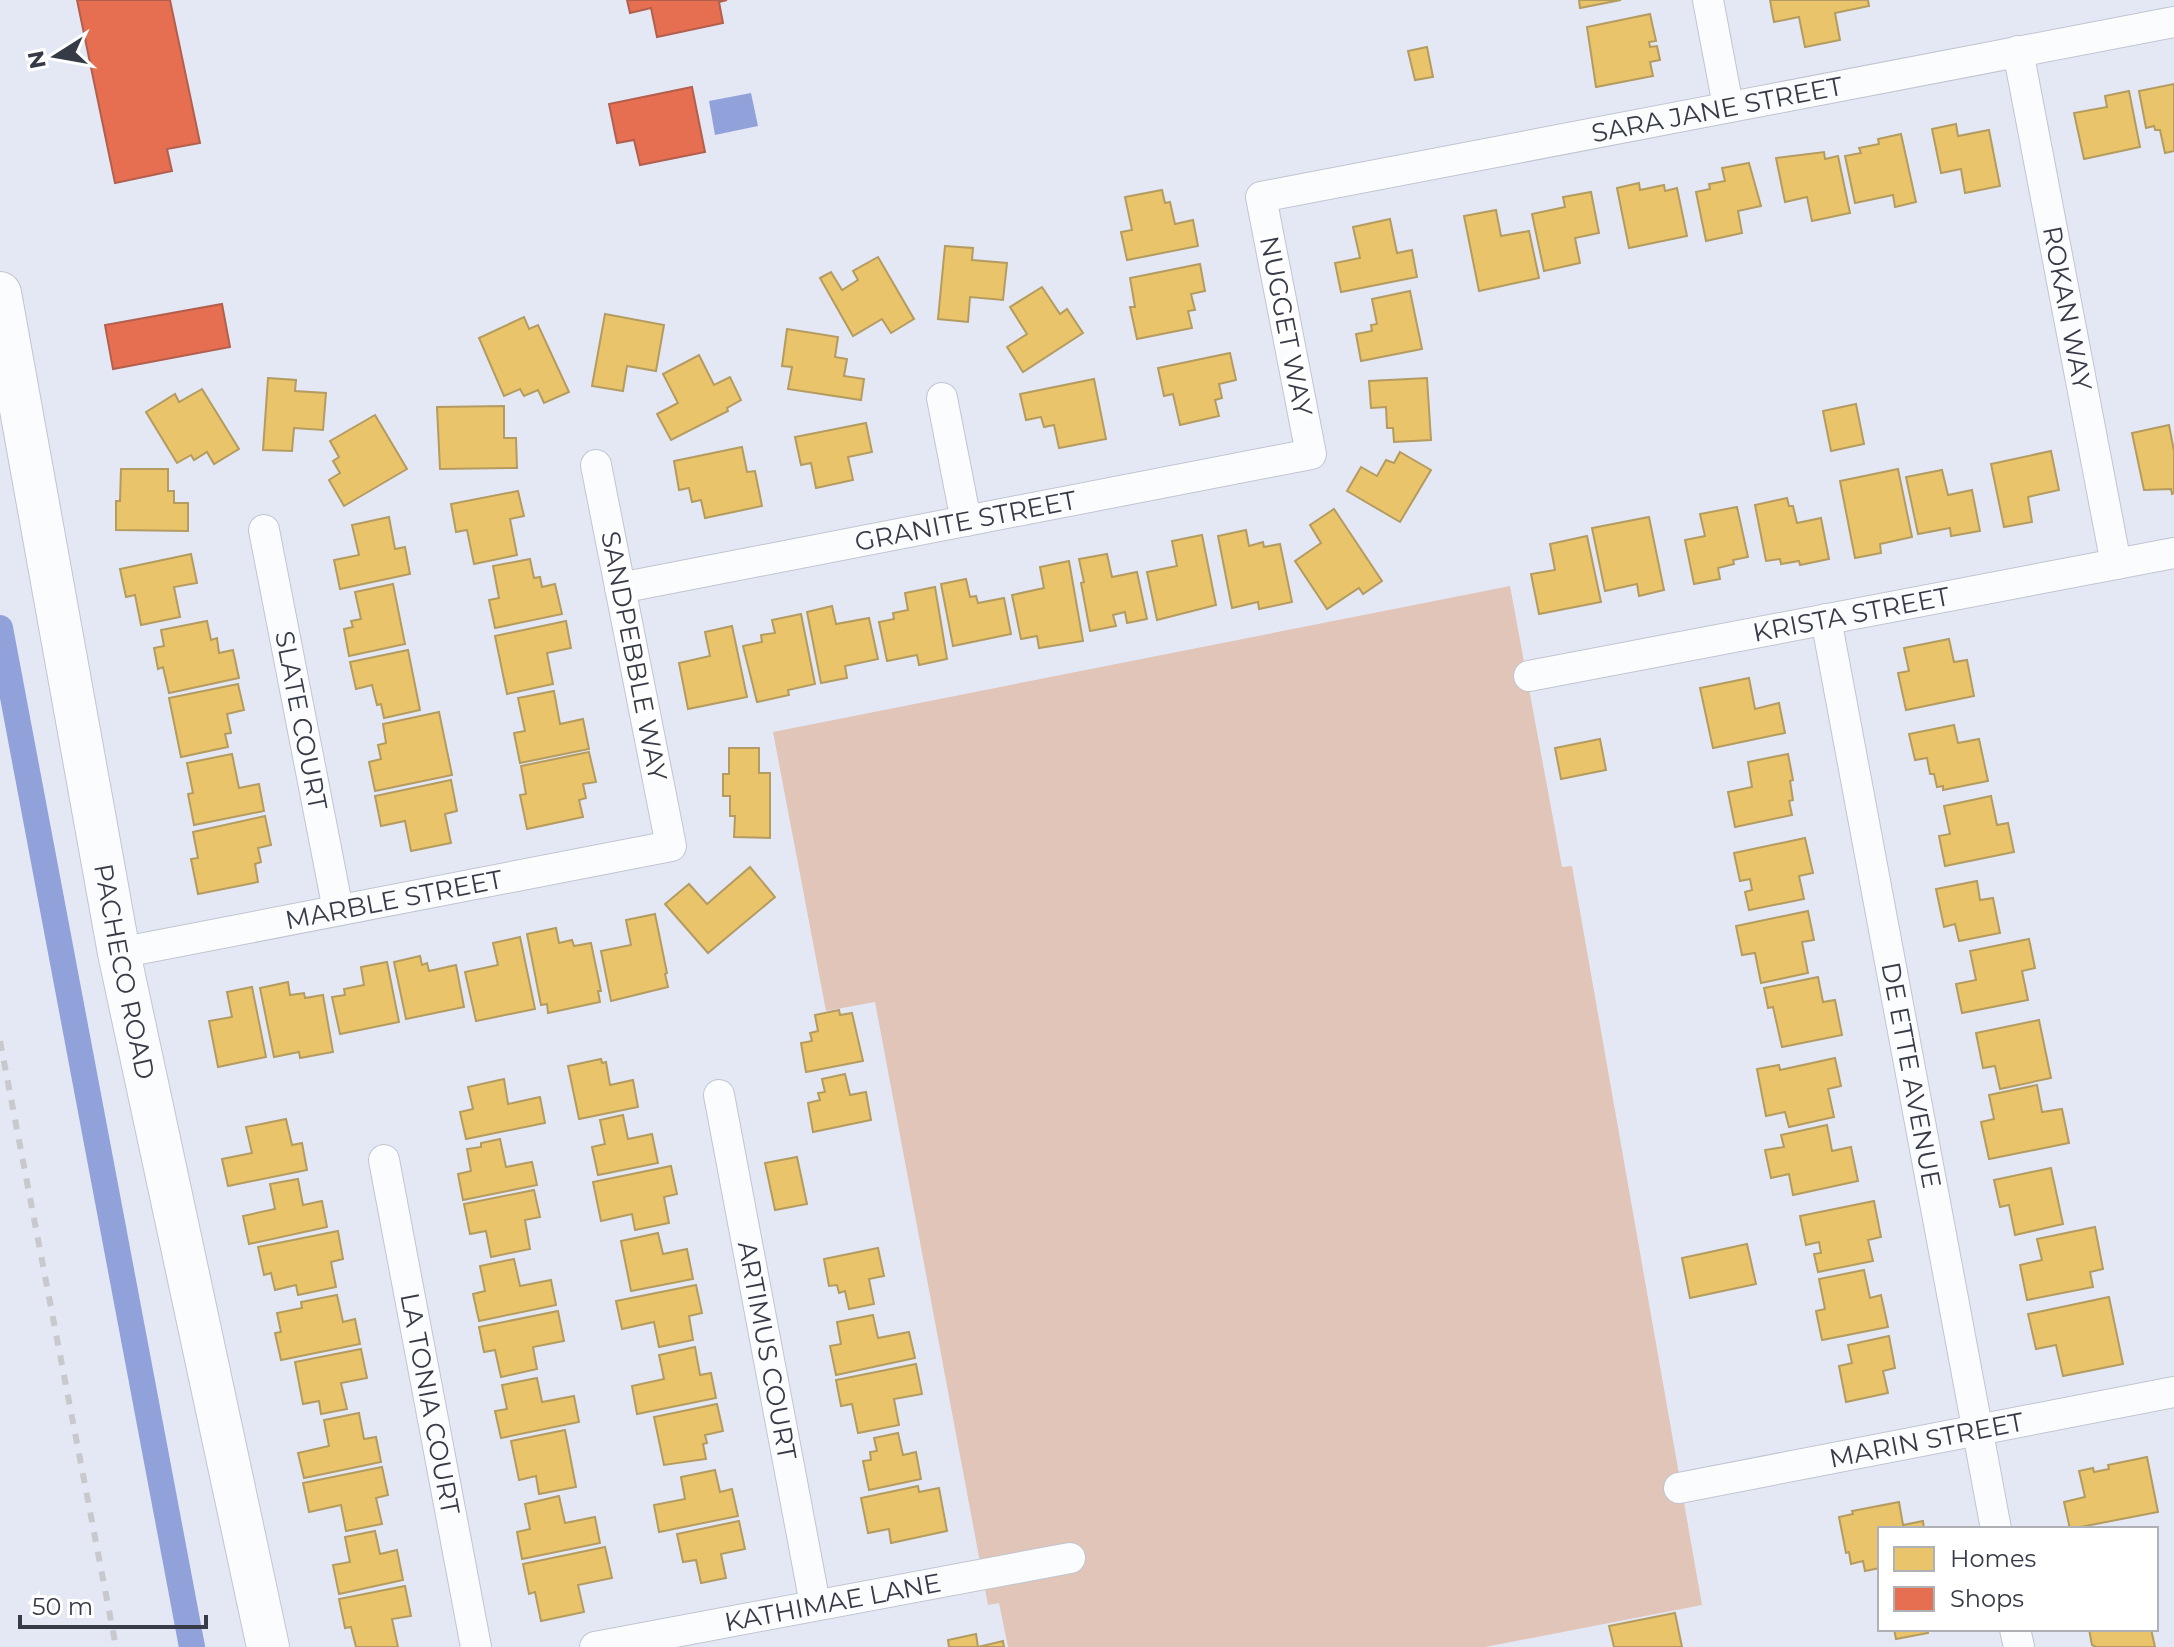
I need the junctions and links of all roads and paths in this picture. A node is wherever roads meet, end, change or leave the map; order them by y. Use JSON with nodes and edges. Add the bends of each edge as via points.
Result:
{"nodes":[{"id":1,"x":1708,"y":0,"type":"edge"},
{"id":2,"x":2174,"y":22,"type":"edge"},
{"id":3,"x":2018,"y":51,"type":"junction"},
{"id":4,"x":1728,"y":106,"type":"junction"},
{"id":5,"x":1261,"y":197,"type":"joint"},
{"id":6,"x":0,"y":293,"type":"edge"},
{"id":7,"x":942,"y":398,"type":"dead end"},
{"id":8,"x":1311,"y":454,"type":"joint"},
{"id":9,"x":596,"y":465,"type":"dead end"},
{"id":10,"x":966,"y":521,"type":"junction"},
{"id":11,"x":264,"y":530,"type":"dead end"},
{"id":12,"x":2174,"y":553,"type":"edge"},
{"id":13,"x":2116,"y":564,"type":"junction"},
{"id":14,"x":620,"y":588,"type":"junction"},
{"id":15,"x":1826,"y":619,"type":"junction"},
{"id":16,"x":1529,"y":676,"type":"dead end"},
{"id":17,"x":671,"y":846,"type":"joint"},
{"id":18,"x":338,"y":910,"type":"junction"},
{"id":19,"x":119,"y":953,"type":"junction"},
{"id":20,"x":719,"y":1095,"type":"dead end"},
{"id":21,"x":384,"y":1160,"type":"dead end"},
{"id":22,"x":2174,"y":1392,"type":"edge"},
{"id":23,"x":1978,"y":1430,"type":"junction"},
{"id":24,"x":1679,"y":1488,"type":"dead end"},
{"id":25,"x":1996,"y":1527,"type":"edge"},
{"id":26,"x":1070,"y":1558,"type":"dead end"},
{"id":27,"x":815,"y":1604,"type":"junction"},
{"id":28,"x":268,"y":1647,"type":"edge"},
{"id":29,"x":476,"y":1647,"type":"edge"},
{"id":30,"x":595,"y":1647,"type":"edge"}],
"edges":[{"from":1,"to":4,"type":"street"},
{"from":2,"to":3,"type":"street","name":"SARA JANE STREET"},
{"from":3,"to":4,"type":"street","name":"SARA JANE STREET"},
{"from":3,"to":13,"type":"street","name":"ROKAN WAY"},
{"from":4,"to":5,"type":"street","name":"SARA JANE STREET"},
{"from":5,"to":8,"type":"street","name":"NUGGET WAY"},
{"from":6,"to":19,"type":"street","name":"PACHECO ROAD"},
{"from":7,"to":10,"type":"street"},
{"from":8,"to":10,"type":"street","name":"GRANITE STREET"},
{"from":9,"to":14,"type":"street","name":"SANDPEBBLE WAY"},
{"from":10,"to":14,"type":"street","name":"GRANITE STREET"},
{"from":11,"to":18,"type":"street","name":"SLATE COURT"},
{"from":12,"to":13,"type":"street","name":"KRISTA STREET"},
{"from":13,"to":15,"type":"street","name":"KRISTA STREET"},
{"from":14,"to":17,"type":"street","name":"SANDPEBBLE WAY"},
{"from":15,"to":16,"type":"street","name":"KRISTA STREET"},
{"from":15,"to":23,"type":"street","name":"DE ETTE AVENUE"},
{"from":17,"to":18,"type":"street","name":"MARBLE STREET"},
{"from":18,"to":19,"type":"street","name":"MARBLE STREET"},
{"from":19,"to":28,"type":"street","name":"PACHECO ROAD"},
{"from":20,"to":27,"type":"street","name":"ARTIMUS COURT"},
{"from":21,"to":29,"type":"street","name":"LA TONIA COURT"},
{"from":22,"to":23,"type":"street","name":"MARIN STREET"},
{"from":23,"to":24,"type":"street","name":"MARIN STREET"},
{"from":23,"to":25,"type":"street","name":"DE ETTE AVENUE"},
{"from":26,"to":27,"type":"street","name":"KATHIMAE LANE"},
{"from":27,"to":30,"type":"street","name":"KATHIMAE LANE"}]}
